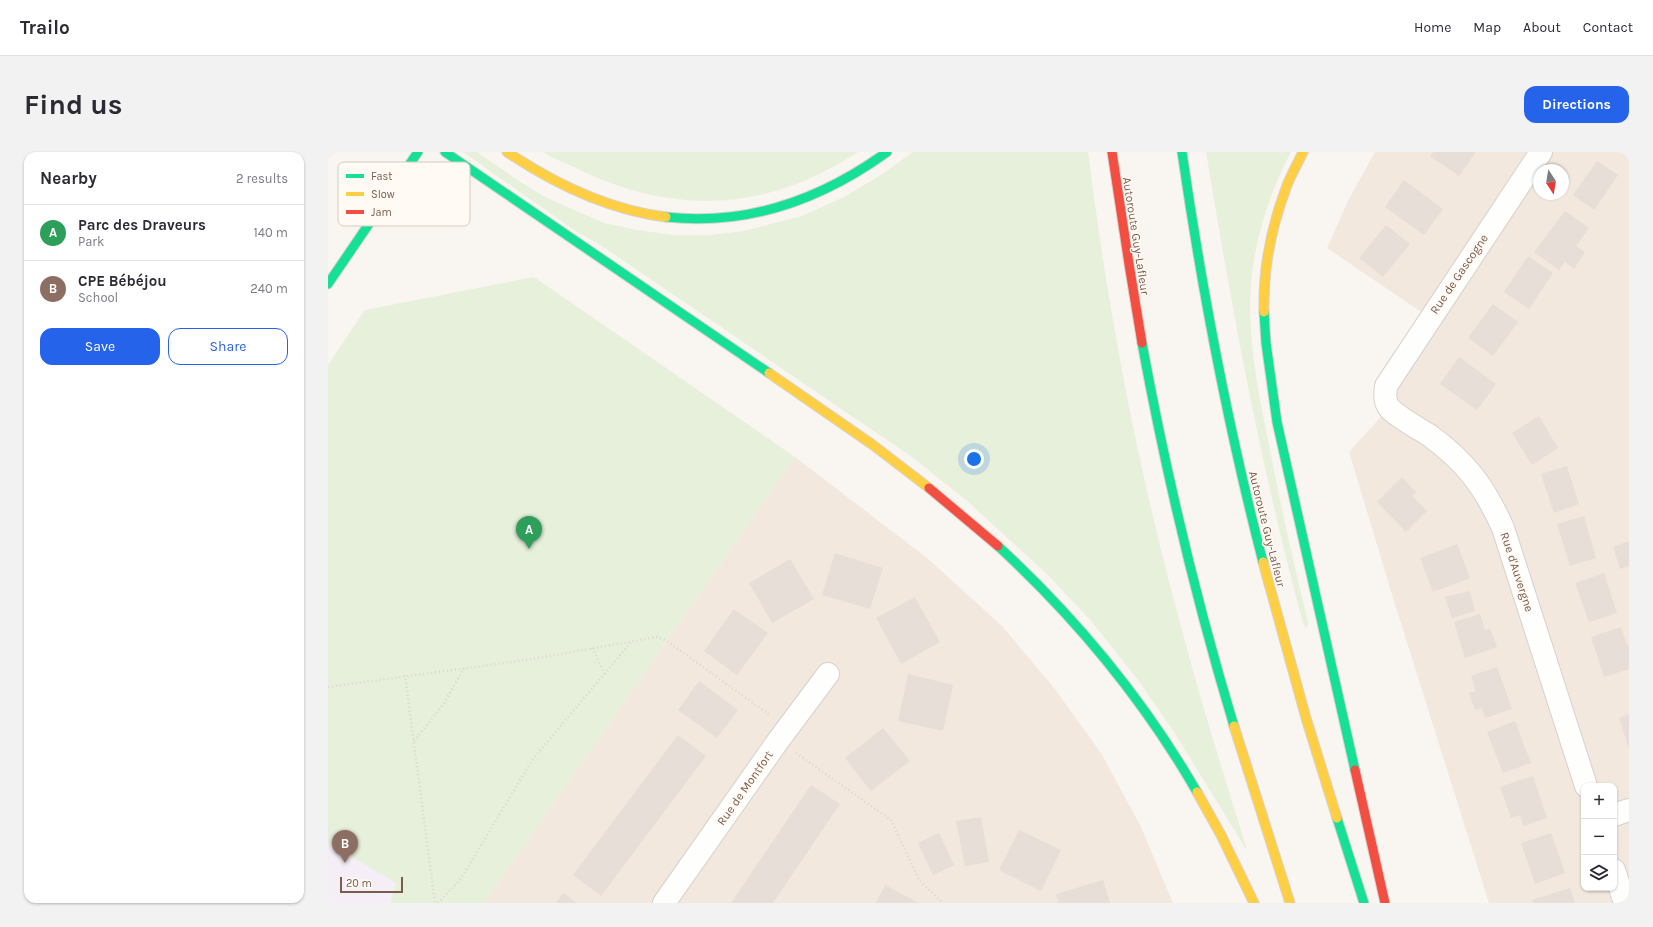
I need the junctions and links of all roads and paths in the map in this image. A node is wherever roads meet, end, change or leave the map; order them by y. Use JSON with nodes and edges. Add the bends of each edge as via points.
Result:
{"nodes":[{"id":1,"x":418,"y":152,"type":"edge"},
{"id":2,"x":445,"y":152,"type":"edge"},
{"id":3,"x":507,"y":152,"type":"edge"},
{"id":4,"x":887,"y":152,"type":"edge"},
{"id":5,"x":1112,"y":152,"type":"edge"},
{"id":6,"x":1182,"y":152,"type":"edge"},
{"id":7,"x":1303,"y":152,"type":"edge"},
{"id":8,"x":1540,"y":152,"type":"edge"},
{"id":9,"x":411,"y":162,"type":"edge"},
{"id":10,"x":460,"y":162,"type":"edge"},
{"id":11,"x":470,"y":169,"type":"edge"},
{"id":12,"x":368,"y":226,"type":"edge"},
{"id":13,"x":328,"y":284,"type":"edge"},
{"id":14,"x":1384,"y":399,"type":"joint"},
{"id":15,"x":632,"y":641,"type":"junction"},
{"id":16,"x":592,"y":648,"type":"junction"},
{"id":17,"x":465,"y":668,"type":"junction"},
{"id":18,"x":605,"y":674,"type":"junction"},
{"id":19,"x":828,"y":674,"type":"dead end"},
{"id":20,"x":405,"y":675,"type":"junction"},
{"id":21,"x":328,"y":687,"type":"edge"},
{"id":22,"x":783,"y":734,"type":"junction"},
{"id":23,"x":414,"y":742,"type":"junction"},
{"id":24,"x":1585,"y":783,"type":"edge"},
{"id":25,"x":1629,"y":810,"type":"edge"},
{"id":26,"x":1617,"y":814,"type":"edge"},
{"id":27,"x":1617,"y":879,"type":"edge"},
{"id":28,"x":434,"y":903,"type":"edge"},
{"id":29,"x":438,"y":903,"type":"edge"},
{"id":30,"x":664,"y":903,"type":"edge"},
{"id":31,"x":943,"y":903,"type":"edge"},
{"id":32,"x":1254,"y":903,"type":"edge"},
{"id":33,"x":1290,"y":903,"type":"edge"},
{"id":34,"x":1364,"y":903,"type":"edge"},
{"id":35,"x":1385,"y":903,"type":"edge"},
{"id":36,"x":1625,"y":903,"type":"edge"}],
"edges":[{"from":1,"to":9,"type":"main road"},
{"from":2,"to":10,"type":"main road"},
{"from":3,"to":4,"type":"main road","via":[[552,180],[604,203],[652,216],[689,219],[749,214],[806,198],[864,169]]},
{"from":5,"to":33,"type":"main road","name":"Autoroute Guy-Lafleur","via":[[1138,324],[1190,564],[1238,740]]},
{"from":6,"to":34,"type":"main road","name":"Autoroute Guy-Lafleur","via":[[1214,345],[1254,528],[1303,710]]},
{"from":7,"to":35,"type":"main road","via":[[1286,184],[1267,257],[1263,302],[1266,352],[1283,456]]},
{"from":8,"to":14,"type":"street","name":"Rue de Gascogne","via":[[1386,386]]},
{"from":11,"to":32,"type":"main road","via":[[862,437],[954,506],[1011,558],[1088,639],[1137,701],[1208,811]]},
{"from":12,"to":13,"type":"main road"},
{"from":14,"to":24,"type":"street","name":"Rue d'Auvergne","via":[[1390,408],[1458,459],[1477,480],[1492,503],[1503,528]]},
{"from":15,"to":16,"type":"path"},
{"from":15,"to":18,"type":"path"},
{"from":15,"to":22,"type":"path","via":[[657,637],[667,641]]},
{"from":16,"to":17,"type":"path"},
{"from":16,"to":18,"type":"path"},
{"from":17,"to":20,"type":"path"},
{"from":17,"to":23,"type":"path","via":[[443,705]]},
{"from":18,"to":29,"type":"path","via":[[533,759],[460,880]]},
{"from":19,"to":22,"type":"street","name":"Rue de Montfort"},
{"from":20,"to":21,"type":"path"},
{"from":20,"to":23,"type":"path"},
{"from":22,"to":30,"type":"street","name":"Rue de Montfort"},
{"from":22,"to":31,"type":"path","via":[[891,820],[919,880]]},
{"from":23,"to":28,"type":"path"},
{"from":25,"to":26,"type":"street"},
{"from":27,"to":36,"type":"street"}]}
